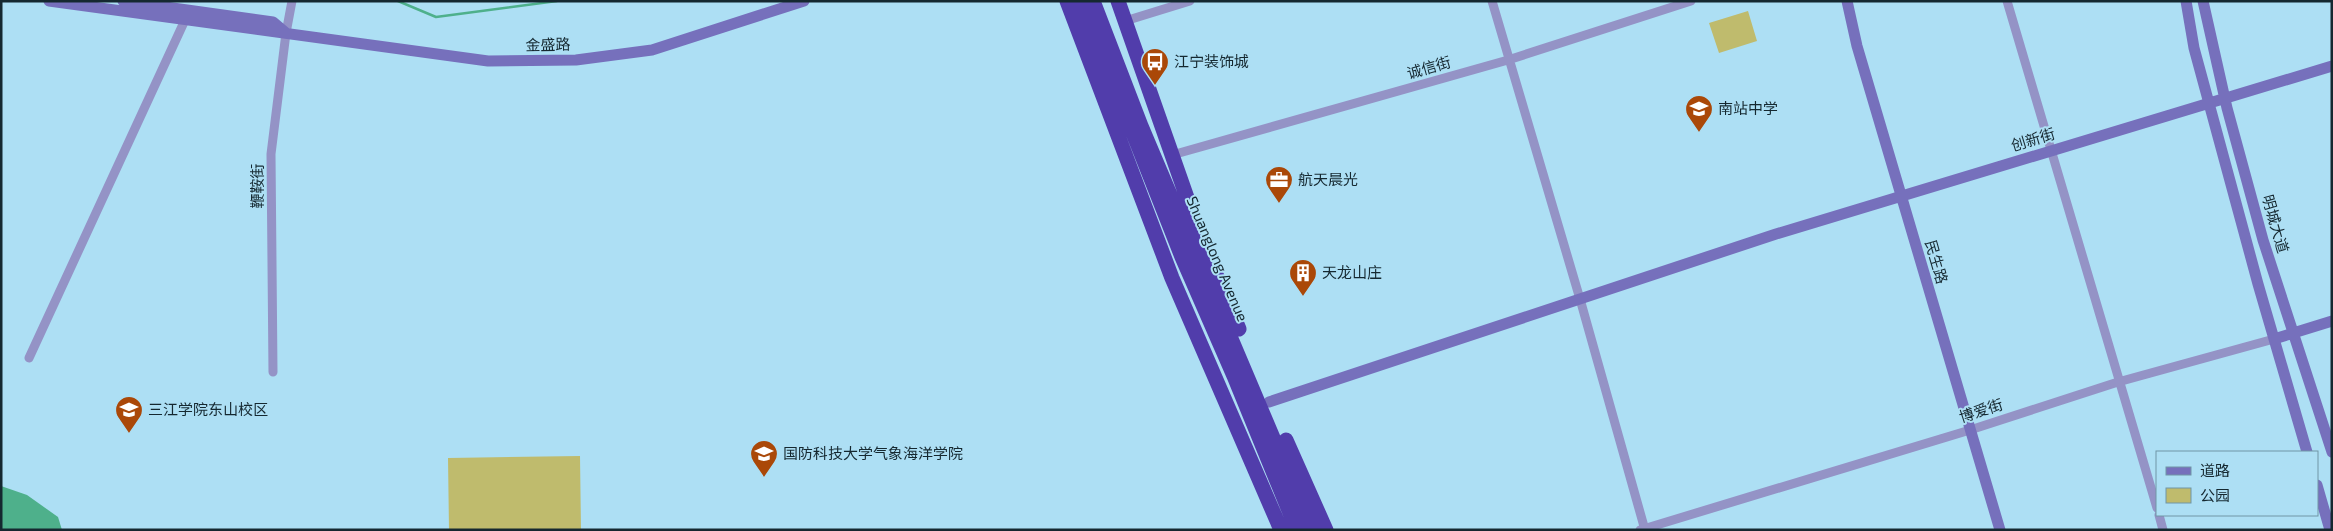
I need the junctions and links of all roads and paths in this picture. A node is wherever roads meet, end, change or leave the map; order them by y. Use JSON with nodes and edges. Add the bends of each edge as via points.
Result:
{"nodes":[{"id":1,"x":49,"y":1,"type":"edge"},
{"id":2,"x":122,"y":1,"type":"edge"},
{"id":3,"x":292,"y":1,"type":"edge"},
{"id":4,"x":804,"y":1,"type":"edge"},
{"id":5,"x":1067,"y":1,"type":"edge"},
{"id":6,"x":1071,"y":1,"type":"edge"},
{"id":7,"x":1081,"y":1,"type":"edge"},
{"id":8,"x":1093,"y":1,"type":"edge"},
{"id":9,"x":1108,"y":1,"type":"edge"},
{"id":10,"x":1118,"y":1,"type":"edge"},
{"id":11,"x":1190,"y":1,"type":"edge"},
{"id":12,"x":1492,"y":1,"type":"edge"},
{"id":13,"x":1691,"y":1,"type":"edge"},
{"id":14,"x":1847,"y":1,"type":"edge"},
{"id":15,"x":2007,"y":1,"type":"edge"},
{"id":16,"x":2186,"y":1,"type":"edge"},
{"id":17,"x":2203,"y":1,"type":"edge"},
{"id":18,"x":185,"y":20,"type":"junction"},
{"id":19,"x":1124,"y":21,"type":"junction"},
{"id":20,"x":286,"y":33,"type":"junction"},
{"id":21,"x":1508,"y":60,"type":"junction"},
{"id":22,"x":2332,"y":66,"type":"edge"},
{"id":23,"x":2224,"y":98,"type":"junction"},
{"id":24,"x":2209,"y":103,"type":"junction"},
{"id":25,"x":2050,"y":150,"type":"junction"},
{"id":26,"x":1172,"y":155,"type":"junction"},
{"id":27,"x":1901,"y":196,"type":"junction"},
{"id":28,"x":1194,"y":252,"type":"junction"},
{"id":29,"x":1580,"y":300,"type":"junction"},
{"id":30,"x":2332,"y":321,"type":"edge"},
{"id":31,"x":2293,"y":333,"type":"junction"},
{"id":32,"x":2274,"y":338,"type":"junction"},
{"id":33,"x":29,"y":358,"type":"dead end"},
{"id":34,"x":273,"y":372,"type":"dead end"},
{"id":35,"x":2118,"y":382,"type":"junction"},
{"id":36,"x":1270,"y":402,"type":"junction"},
{"id":37,"x":1970,"y":430,"type":"junction"},
{"id":38,"x":2307,"y":451,"type":"edge"},
{"id":39,"x":2332,"y":452,"type":"edge"},
{"id":40,"x":2318,"y":488,"type":"edge"},
{"id":41,"x":2156,"y":505,"type":"edge"},
{"id":42,"x":2159,"y":516,"type":"edge"},
{"id":43,"x":1295,"y":524,"type":"edge"},
{"id":44,"x":1643,"y":529,"type":"edge"},
{"id":45,"x":1281,"y":530,"type":"edge"},
{"id":46,"x":1312,"y":530,"type":"edge"},
{"id":47,"x":1326,"y":530,"type":"edge"},
{"id":48,"x":2000,"y":530,"type":"edge"},
{"id":49,"x":2163,"y":530,"type":"edge"},
{"id":50,"x":2330,"y":530,"type":"edge"}],
"edges":[{"from":1,"to":18,"type":"street","name":"金盛路"},
{"from":2,"to":20,"type":"street","name":"金盛路","via":[[273,22]]},
{"from":3,"to":20,"type":"street","name":"鞭鞍街"},
{"from":4,"to":20,"type":"street","name":"金盛路","via":[[652,50],[576,60],[488,61]]},
{"from":5,"to":45,"type":"highway","via":[[1172,278]]},
{"from":6,"to":43,"type":"highway","via":[[1166,246],[1242,422]]},
{"from":7,"to":43,"type":"highway","name":"Shuanglong Avenue","via":[[1182,257]]},
{"from":8,"to":28,"type":"highway","name":"Shuanglong Avenue"},
{"from":9,"to":28,"type":"highway"},
{"from":10,"to":19,"type":"highway","name":"Shuanglong Avenue"},
{"from":11,"to":19,"type":"street"},
{"from":12,"to":21,"type":"street"},
{"from":13,"to":21,"type":"street","name":"诚信街"},
{"from":14,"to":27,"type":"street","name":"民生路"},
{"from":15,"to":25,"type":"street"},
{"from":16,"to":24,"type":"street","via":[[2194,48]]},
{"from":17,"to":23,"type":"street","name":"明城大道"},
{"from":18,"to":20,"type":"street","name":"金盛路"},
{"from":18,"to":33,"type":"street"},
{"from":19,"to":26,"type":"highway","name":"Shuanglong Avenue"},
{"from":20,"to":34,"type":"street","name":"鞭鞍街","via":[[271,154]]},
{"from":21,"to":26,"type":"street","name":"诚信街"},
{"from":21,"to":29,"type":"street"},
{"from":22,"to":23,"type":"street","name":"创新街"},
{"from":23,"to":24,"type":"street","name":"创新街"},
{"from":23,"to":31,"type":"street","name":"明城大道","via":[[2263,240]]},
{"from":24,"to":25,"type":"street","name":"创新街"},
{"from":24,"to":32,"type":"street"},
{"from":25,"to":27,"type":"street","name":"创新街"},
{"from":25,"to":35,"type":"street"},
{"from":26,"to":36,"type":"highway","name":"Shuanglong Avenue","via":[[1204,246]]},
{"from":27,"to":29,"type":"street","name":"创新街","via":[[1744,244]]},
{"from":27,"to":37,"type":"street","name":"民生路"},
{"from":28,"to":46,"type":"highway","name":"Shuanglong Avenue"},
{"from":29,"to":36,"type":"street","name":"创新街"},
{"from":29,"to":44,"type":"street"},
{"from":30,"to":31,"type":"street","name":"博爱街"},
{"from":31,"to":32,"type":"street","name":"博爱街"},
{"from":31,"to":39,"type":"street","name":"明城大道"},
{"from":32,"to":35,"type":"street","name":"博爱街"},
{"from":32,"to":38,"type":"street"},
{"from":35,"to":37,"type":"street","name":"博爱街"},
{"from":35,"to":41,"type":"street"},
{"from":36,"to":47,"type":"highway","name":"Shuanglong Avenue"},
{"from":37,"to":44,"type":"street","name":"博爱街"},
{"from":37,"to":48,"type":"street","name":"民生路"},
{"from":40,"to":50,"type":"street"},
{"from":42,"to":49,"type":"street"}]}
